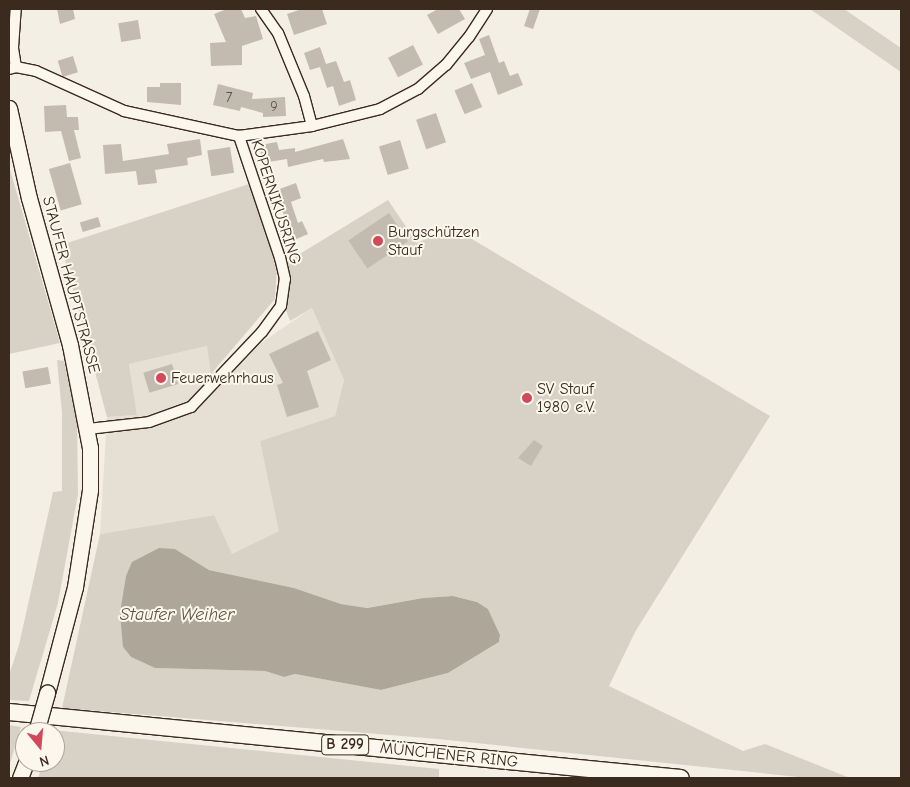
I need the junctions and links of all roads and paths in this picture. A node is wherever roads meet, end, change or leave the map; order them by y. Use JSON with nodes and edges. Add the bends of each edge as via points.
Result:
{"nodes":[{"id":1,"x":16,"y":9,"type":"edge"},
{"id":2,"x":261,"y":9,"type":"edge"},
{"id":3,"x":487,"y":9,"type":"edge"},
{"id":4,"x":12,"y":68,"type":"edge"},
{"id":5,"x":9,"y":108,"type":"edge"},
{"id":6,"x":312,"y":126,"type":"junction"},
{"id":7,"x":239,"y":136,"type":"junction"},
{"id":8,"x":88,"y":429,"type":"junction"},
{"id":9,"x":9,"y":712,"type":"edge"},
{"id":10,"x":39,"y":722,"type":"edge"},
{"id":11,"x":681,"y":778,"type":"edge"}],
"edges":[{"from":1,"to":4,"type":"street"},
{"from":2,"to":6,"type":"street","via":[[278,33],[304,96]]},
{"from":3,"to":6,"type":"street","name":"KOPERNIKUSRING","via":[[469,38],[446,65],[418,89],[380,109]]},
{"from":4,"to":7,"type":"street","name":"KOPERNIKUSRING","via":[[36,71],[124,110]]},
{"from":5,"to":8,"type":"street","name":"STAUFER HAUPTSTRASSE"},
{"from":6,"to":7,"type":"street","name":"KOPERNIKUSRING"},
{"from":7,"to":8,"type":"street","name":"KOPERNIKUSRING","via":[[280,258],[284,279],[281,306],[262,332],[191,407],[149,422]]},
{"from":8,"to":10,"type":"street","name":"STAUFER HAUPTSTRASSE","bridge":true,"via":[[91,472],[75,587]]},
{"from":9,"to":11,"type":"main road","name":"MÜNCHENER RING","number":"B 299"}]}
